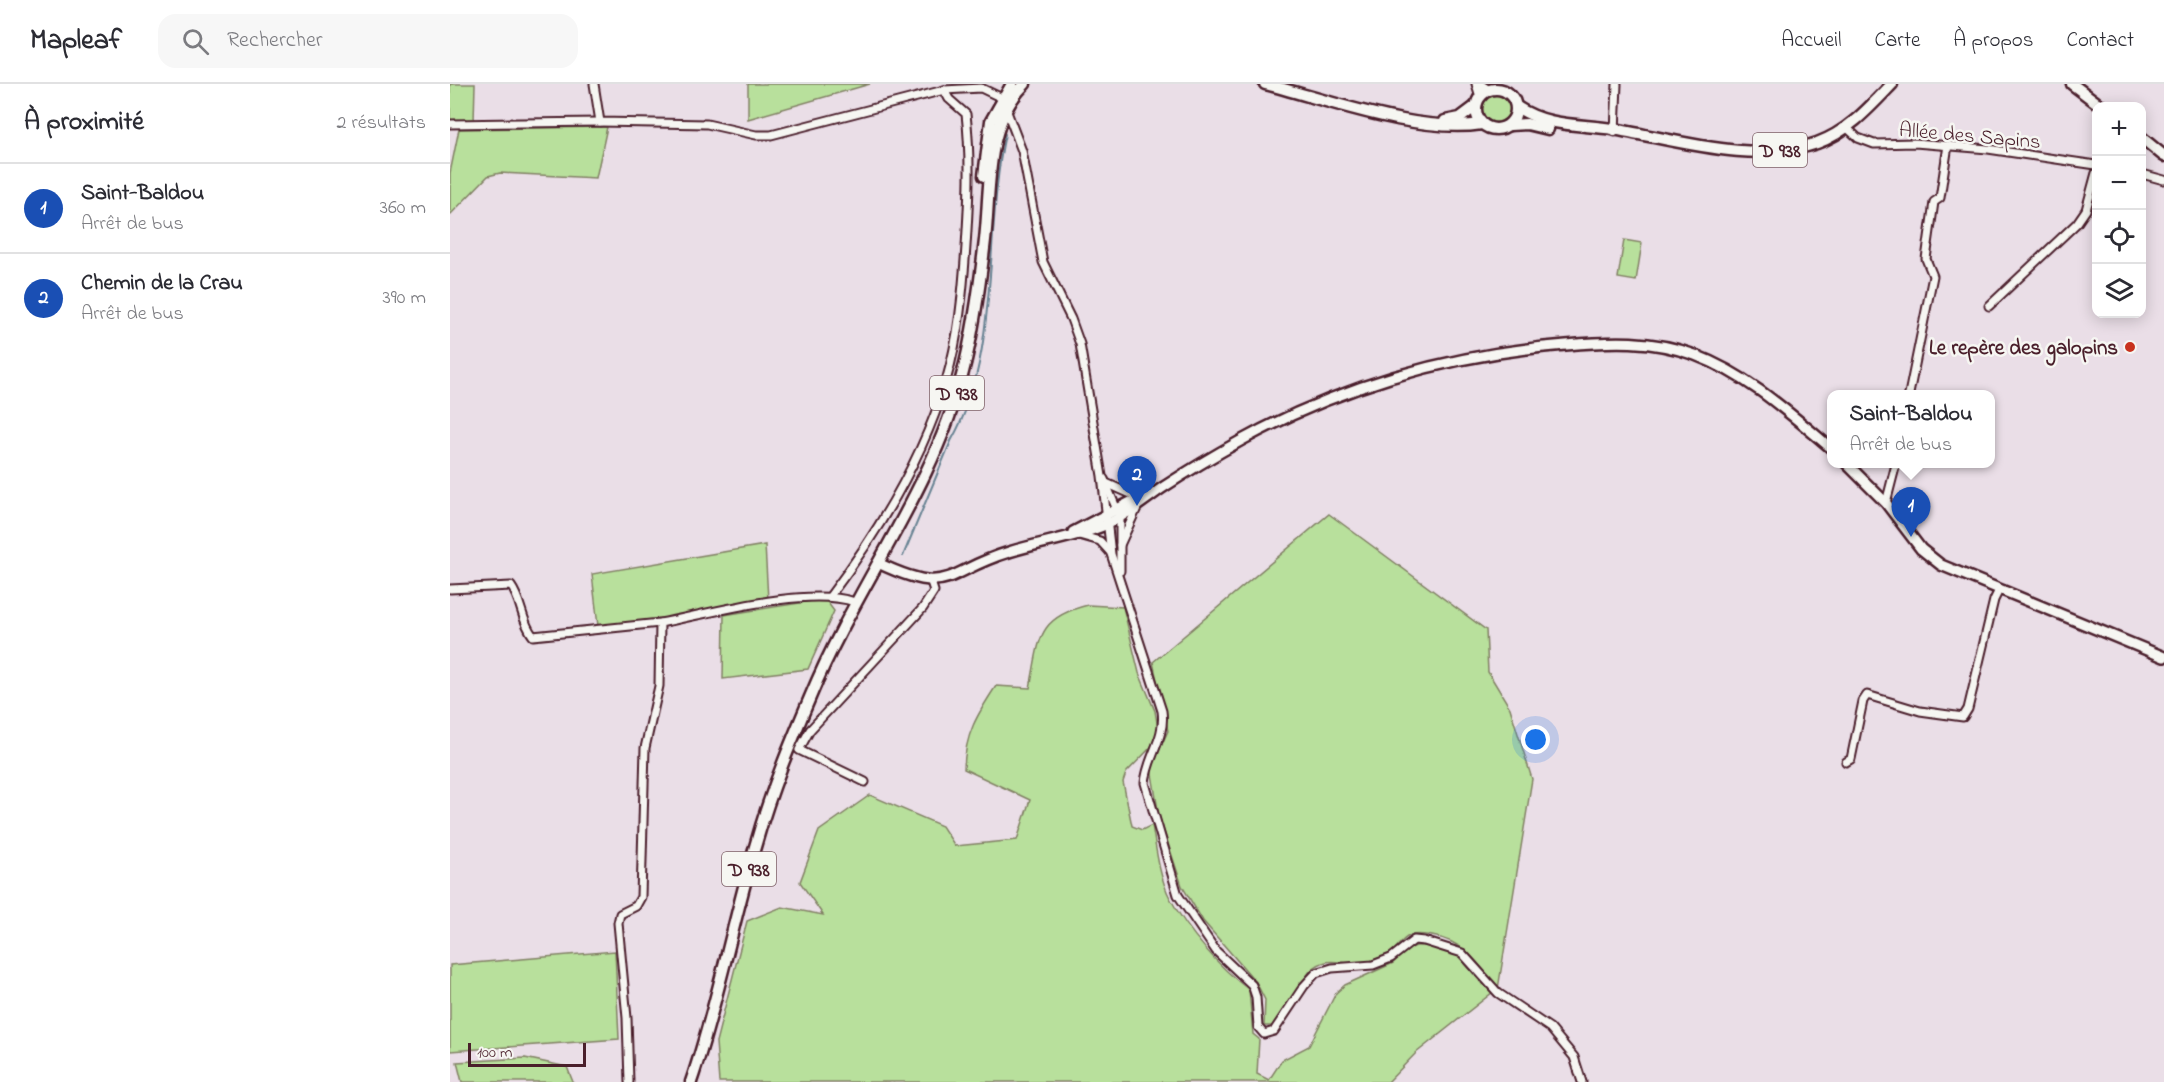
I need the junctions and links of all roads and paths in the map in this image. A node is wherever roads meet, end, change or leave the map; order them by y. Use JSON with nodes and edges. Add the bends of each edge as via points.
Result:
{"nodes":[{"id":1,"x":594,"y":84,"type":"edge"},
{"id":2,"x":1265,"y":84,"type":"edge"},
{"id":3,"x":1617,"y":84,"type":"edge"},
{"id":4,"x":1892,"y":84,"type":"edge"},
{"id":5,"x":2072,"y":84,"type":"edge"},
{"id":6,"x":1482,"y":86,"type":"edge"},
{"id":7,"x":987,"y":87,"type":"edge"},
{"id":8,"x":1018,"y":87,"type":"edge"},
{"id":9,"x":944,"y":90,"type":"junction"},
{"id":10,"x":1478,"y":102,"type":"junction"},
{"id":11,"x":2096,"y":102,"type":"edge"},
{"id":12,"x":1004,"y":103,"type":"junction"},
{"id":13,"x":1517,"y":107,"type":"junction"},
{"id":14,"x":600,"y":122,"type":"junction"},
{"id":15,"x":1426,"y":122,"type":"junction"},
{"id":16,"x":450,"y":124,"type":"edge"},
{"id":17,"x":1482,"y":124,"type":"junction"},
{"id":18,"x":1510,"y":125,"type":"junction"},
{"id":19,"x":1846,"y":127,"type":"junction"},
{"id":20,"x":1615,"y":132,"type":"junction"},
{"id":21,"x":2146,"y":141,"type":"edge"},
{"id":22,"x":1948,"y":145,"type":"junction"},
{"id":23,"x":2164,"y":156,"type":"edge"},
{"id":24,"x":2092,"y":164,"type":"edge"},
{"id":25,"x":2146,"y":175,"type":"edge"},
{"id":26,"x":2164,"y":180,"type":"edge"},
{"id":27,"x":2092,"y":190,"type":"edge"},
{"id":28,"x":980,"y":270,"type":"junction"},
{"id":29,"x":1989,"y":306,"type":"dead end"},
{"id":30,"x":1910,"y":390,"type":"edge"},
{"id":31,"x":1827,"y":445,"type":"edge"},
{"id":32,"x":1851,"y":468,"type":"edge"},
{"id":33,"x":1895,"y":468,"type":"edge"},
{"id":34,"x":1104,"y":480,"type":"junction"},
{"id":35,"x":1160,"y":489,"type":"junction"},
{"id":36,"x":1147,"y":494,"type":"junction"},
{"id":37,"x":1886,"y":502,"type":"junction"},
{"id":38,"x":1137,"y":507,"type":"junction"},
{"id":39,"x":1119,"y":513,"type":"junction"},
{"id":40,"x":1106,"y":520,"type":"junction"},
{"id":41,"x":1079,"y":535,"type":"junction"},
{"id":42,"x":1059,"y":539,"type":"junction"},
{"id":43,"x":1120,"y":545,"type":"junction"},
{"id":44,"x":1112,"y":554,"type":"junction"},
{"id":45,"x":878,"y":562,"type":"junction"},
{"id":46,"x":1120,"y":574,"type":"junction"},
{"id":47,"x":931,"y":582,"type":"junction"},
{"id":48,"x":450,"y":589,"type":"edge"},
{"id":49,"x":1999,"y":590,"type":"junction"},
{"id":50,"x":830,"y":596,"type":"junction"},
{"id":51,"x":855,"y":602,"type":"junction"},
{"id":52,"x":660,"y":623,"type":"junction"},
{"id":53,"x":2164,"y":657,"type":"edge"},
{"id":54,"x":1846,"y":762,"type":"dead end"},
{"id":55,"x":865,"y":782,"type":"dead end"},
{"id":56,"x":628,"y":1082,"type":"edge"},
{"id":57,"x":691,"y":1082,"type":"edge"},
{"id":58,"x":1582,"y":1082,"type":"edge"}],
"edges":[{"from":1,"to":14,"type":"street"},
{"from":2,"to":15,"type":"main road","number":"D 938"},
{"from":3,"to":20,"type":"street"},
{"from":4,"to":19,"type":"main road","number":"D 938"},
{"from":5,"to":11,"type":"main road"},
{"from":6,"to":10,"type":"main road","number":"D 938"},
{"from":6,"to":13,"type":"main road","number":"D 938","via":[[1509,93]]},
{"from":7,"to":9,"type":"street"},
{"from":7,"to":12,"type":"street"},
{"from":8,"to":12,"type":"main road","number":"D 938"},
{"from":9,"to":14,"type":"street","via":[[771,135],[707,124]]},
{"from":9,"to":50,"type":"street","via":[[966,114],[970,166],[963,288],[953,351],[938,407],[900,490],[860,559]]},
{"from":10,"to":15,"type":"main road","number":"D 938","via":[[1460,118]]},
{"from":10,"to":17,"type":"main road","via":[[1477,116]]},
{"from":12,"to":28,"type":"main road","number":"D 938","via":[[996,136]]},
{"from":12,"to":28,"type":"main road","number":"D 938","via":[[991,121],[985,155]]},
{"from":12,"to":34,"type":"street","via":[[1022,152],[1043,262],[1080,344]]},
{"from":13,"to":18,"type":"main road"},
{"from":13,"to":20,"type":"main road","number":"D 938","via":[[1546,122]]},
{"from":14,"to":16,"type":"street"},
{"from":15,"to":17,"type":"main road","number":"D 938"},
{"from":17,"to":18,"type":"main road","number":"D 938","via":[[1497,130]]},
{"from":18,"to":20,"type":"main road","number":"D 938"},
{"from":19,"to":20,"type":"main road","number":"D 938","via":[[1819,142],[1783,150],[1732,149]]},
{"from":19,"to":22,"type":"street","name":"Allée des Sapins","via":[[1858,138],[1874,144]]},
{"from":21,"to":23,"type":"main road"},
{"from":22,"to":24,"type":"street","name":"Allée des Sapins"},
{"from":22,"to":30,"type":"street","via":[[1926,259],[1933,276]]},
{"from":25,"to":26,"type":"street"},
{"from":27,"to":29,"type":"street","via":[[2077,223]]},
{"from":28,"to":45,"type":"main road","number":"D 938","via":[[969,344],[947,426],[918,493]]},
{"from":31,"to":35,"type":"street","via":[[1763,392],[1717,364],[1671,347],[1608,341],[1482,355],[1365,384],[1257,432]]},
{"from":32,"to":37,"type":"street"},
{"from":33,"to":37,"type":"street"},
{"from":34,"to":36,"type":"street","via":[[1131,494]]},
{"from":34,"to":39,"type":"street"},
{"from":34,"to":40,"type":"street"},
{"from":35,"to":36,"type":"street"},
{"from":35,"to":38,"type":"street"},
{"from":36,"to":39,"type":"street"},
{"from":37,"to":49,"type":"street","via":[[1930,557]]},
{"from":38,"to":39,"type":"street"},
{"from":38,"to":43,"type":"street"},
{"from":39,"to":40,"type":"street"},
{"from":39,"to":43,"type":"street"},
{"from":40,"to":41,"type":"street"},
{"from":40,"to":42,"type":"street"},
{"from":40,"to":44,"type":"street"},
{"from":41,"to":42,"type":"street"},
{"from":41,"to":44,"type":"street","via":[[1100,542]]},
{"from":42,"to":47,"type":"street","via":[[1006,553],[955,577]]},
{"from":43,"to":46,"type":"street"},
{"from":44,"to":46,"type":"street"},
{"from":45,"to":47,"type":"street"},
{"from":45,"to":51,"type":"main road","number":"D 938"},
{"from":46,"to":58,"type":"street","via":[[1162,711],[1162,733],[1147,767],[1145,783],[1174,885],[1197,926],[1255,991],[1260,1032],[1268,1035],[1275,1031],[1316,974],[1332,968],[1373,965],[1391,958],[1414,940],[1424,941],[1462,953],[1498,993],[1550,1028],[1574,1057]]},
{"from":47,"to":55,"type":"street","via":[[934,591],[923,608],[817,722],[799,750]]},
{"from":48,"to":52,"type":"street","via":[[511,586],[525,626],[533,636]]},
{"from":49,"to":53,"type":"street"},
{"from":49,"to":54,"type":"street","via":[[1963,717],[1920,711],[1867,695],[1851,759]]},
{"from":50,"to":51,"type":"street"},
{"from":50,"to":52,"type":"street","via":[[773,602]]},
{"from":51,"to":57,"type":"main road","number":"D 938","via":[[824,662],[769,801]]},
{"from":52,"to":56,"type":"street","via":[[659,686],[645,748],[641,897],[636,906],[620,914],[618,923],[627,1018]]}]}
